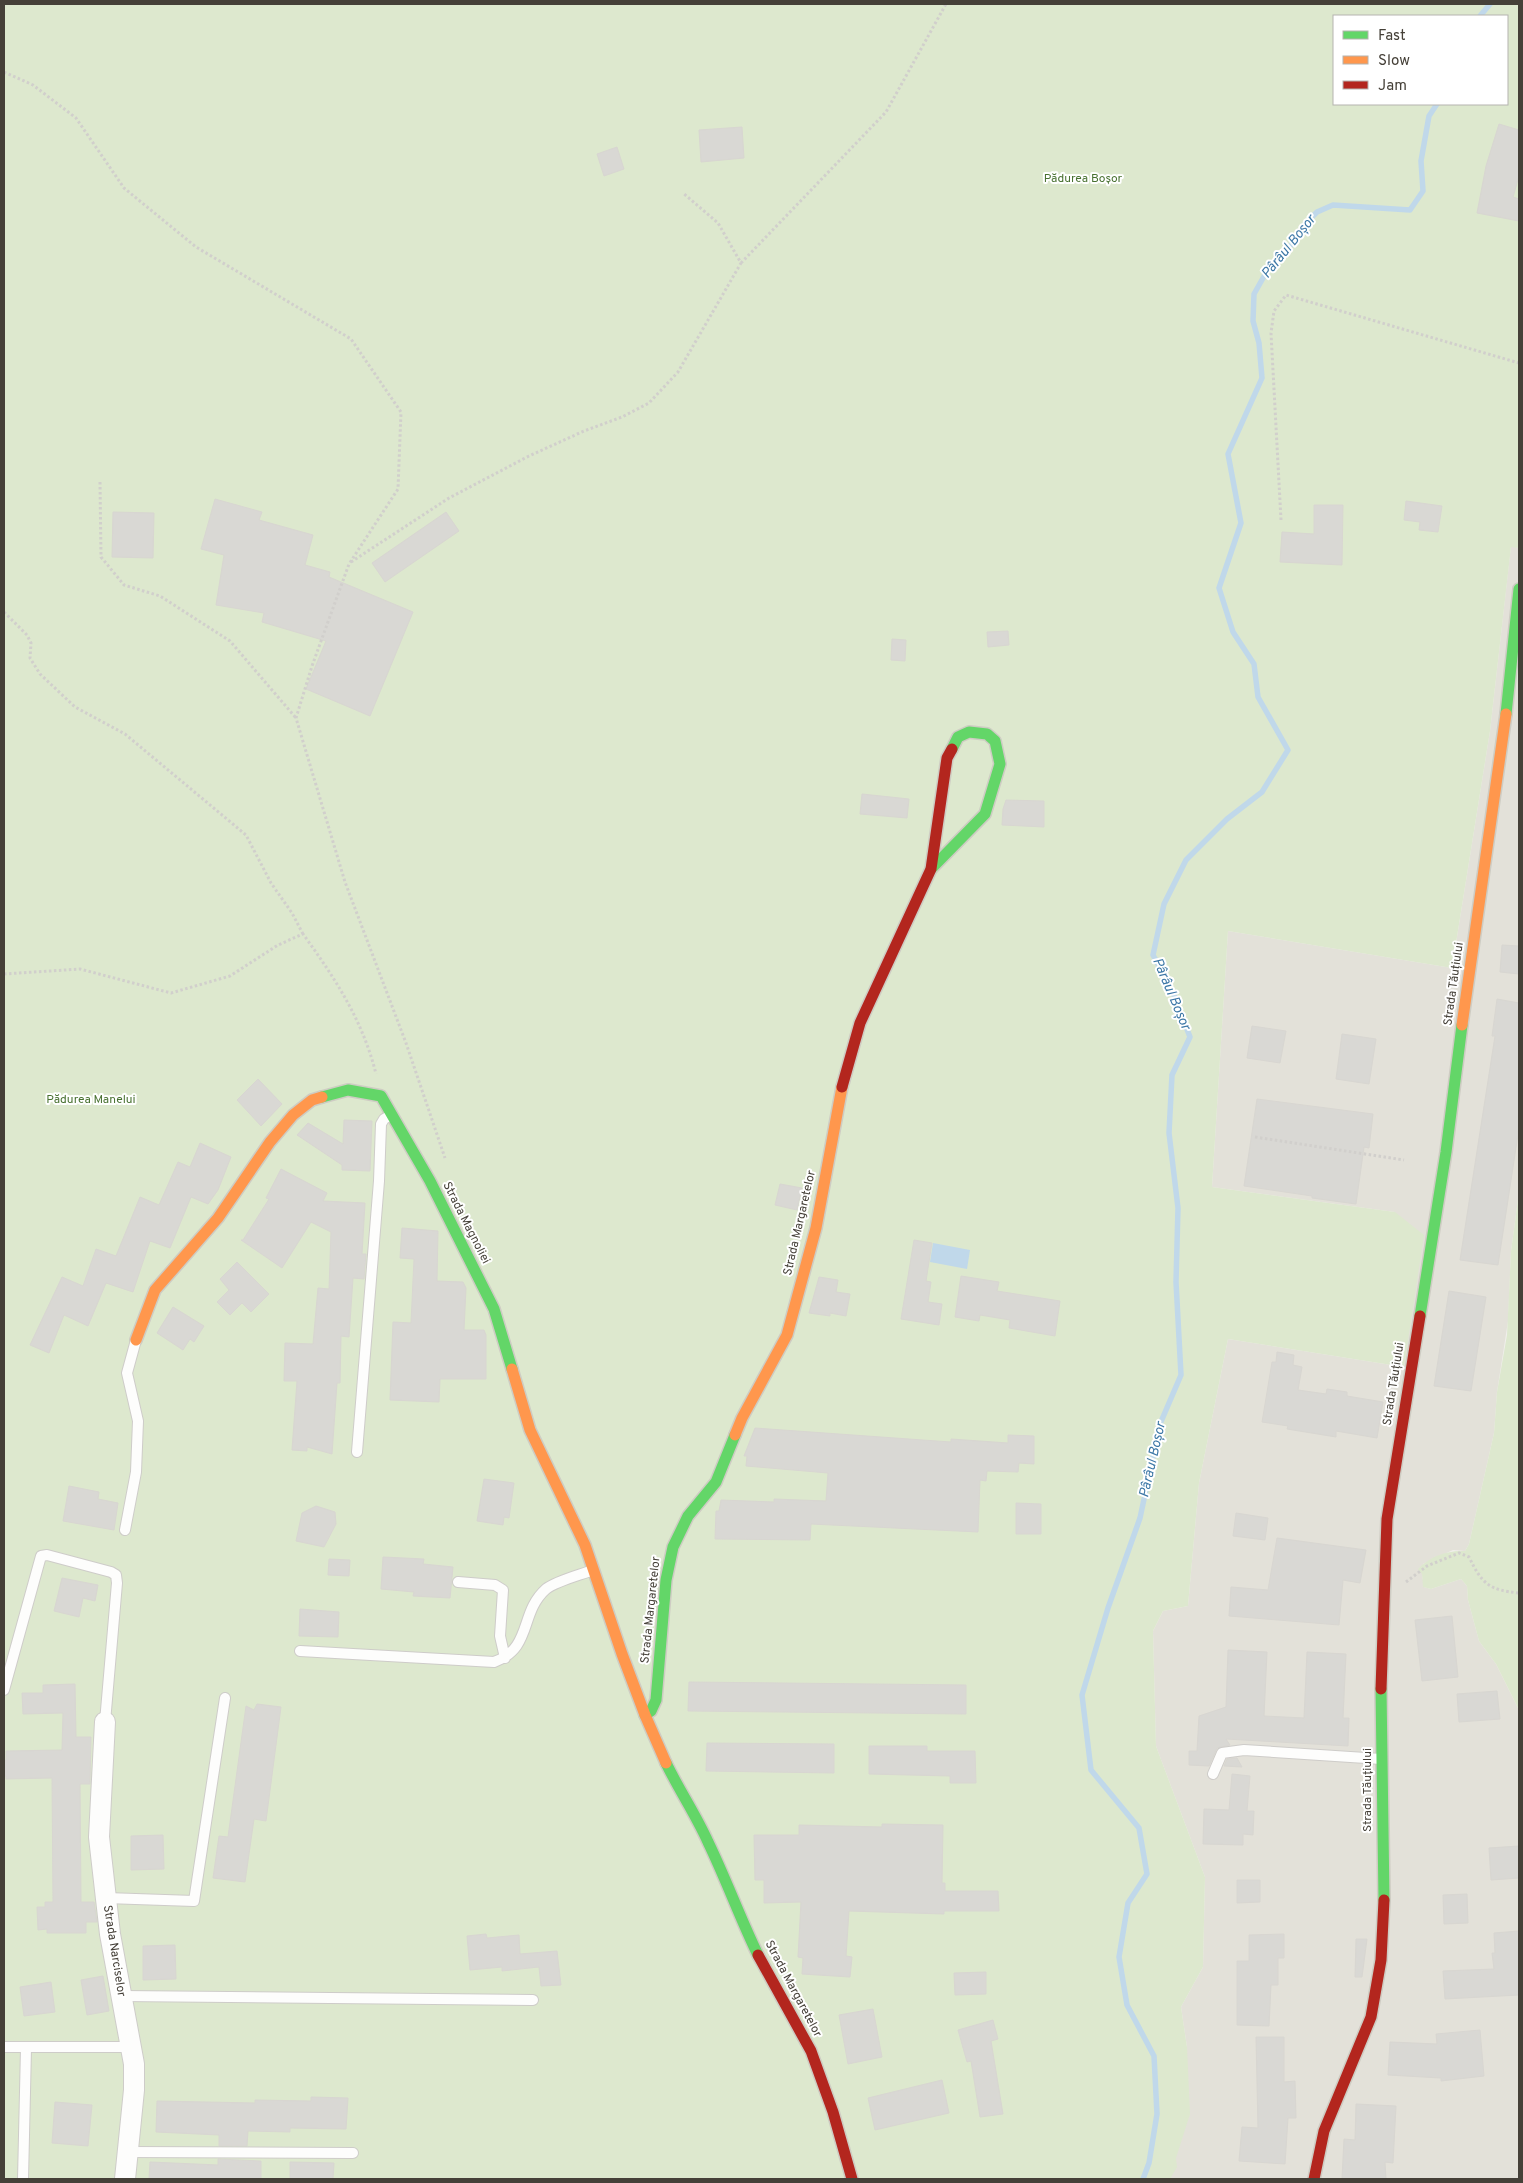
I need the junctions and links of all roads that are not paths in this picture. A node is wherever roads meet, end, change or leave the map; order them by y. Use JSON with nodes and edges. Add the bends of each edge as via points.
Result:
{"nodes":[{"id":1,"x":1519,"y":589,"type":"edge"},
{"id":2,"x":930,"y":868,"type":"junction"},
{"id":3,"x":392,"y":1115,"type":"junction"},
{"id":4,"x":136,"y":1340,"type":"joint"},
{"id":5,"x":357,"y":1452,"type":"dead end"},
{"id":6,"x":125,"y":1530,"type":"dead end"},
{"id":7,"x":595,"y":1569,"type":"junction"},
{"id":8,"x":458,"y":1582,"type":"dead end"},
{"id":9,"x":300,"y":1651,"type":"dead end"},
{"id":10,"x":505,"y":1658,"type":"junction"},
{"id":11,"x":4,"y":1690,"type":"edge"},
{"id":12,"x":225,"y":1698,"type":"dead end"},
{"id":13,"x":645,"y":1715,"type":"junction"},
{"id":14,"x":106,"y":1722,"type":"joint"},
{"id":15,"x":1382,"y":1759,"type":"junction"},
{"id":16,"x":1213,"y":1774,"type":"dead end"},
{"id":17,"x":106,"y":1898,"type":"junction"},
{"id":18,"x":121,"y":1996,"type":"junction"},
{"id":19,"x":533,"y":2000,"type":"dead end"},
{"id":20,"x":130,"y":2046,"type":"junction"},
{"id":21,"x":4,"y":2047,"type":"edge"},
{"id":22,"x":26,"y":2048,"type":"junction"},
{"id":23,"x":128,"y":2152,"type":"junction"},
{"id":24,"x":353,"y":2153,"type":"dead end"},
{"id":25,"x":23,"y":2179,"type":"edge"},
{"id":26,"x":125,"y":2179,"type":"edge"},
{"id":27,"x":852,"y":2179,"type":"edge"},
{"id":28,"x":1314,"y":2179,"type":"edge"}],
"edges":[{"from":1,"to":15,"type":"street","name":"Strada Tăuțiului","via":[[1502,748],[1448,1143],[1387,1519]]},
{"from":2,"to":2,"type":"street","name":"Strada Margaretelor","via":[[947,758],[958,737],[969,732],[987,734],[995,741],[1000,764],[985,814]]},
{"from":2,"to":13,"type":"street","name":"Strada Margaretelor","via":[[860,1024],[841,1092],[816,1228],[787,1335],[742,1418],[716,1482],[688,1516],[673,1547],[666,1580],[656,1700]]},
{"from":3,"to":4,"type":"street","name":"Strada Magnoliei","via":[[381,1096],[348,1090],[312,1100],[293,1115],[270,1142],[218,1218],[155,1290]]},
{"from":3,"to":5,"type":"lane","via":[[381,1124]]},
{"from":3,"to":7,"type":"street","name":"Strada Magnoliei","via":[[430,1181],[494,1309],[530,1430]]},
{"from":4,"to":6,"type":"lane","via":[[127,1373],[138,1421],[136,1472]]},
{"from":7,"to":10,"type":"lane","via":[[547,1588],[533,1604],[518,1646]]},
{"from":7,"to":13,"type":"street","name":"Strada Magnoliei"},
{"from":8,"to":10,"type":"lane","via":[[495,1585],[503,1590],[500,1636]]},
{"from":9,"to":10,"type":"lane","via":[[487,1662]]},
{"from":11,"to":14,"type":"lane","via":[[41,1556],[112,1572],[117,1583]]},
{"from":12,"to":17,"type":"lane","via":[[194,1901]]},
{"from":13,"to":27,"type":"street","name":"Strada Margaretelor","via":[[677,1787],[708,1841],[769,1977],[811,2051]]},
{"from":14,"to":17,"type":"street","name":"Strada Narciselor","via":[[99,1837]]},
{"from":15,"to":16,"type":"lane","via":[[1244,1750],[1222,1753]]},
{"from":15,"to":28,"type":"street","name":"Strada Tăuțiului","via":[[1384,1914],[1381,1960],[1371,2017],[1324,2131]]},
{"from":17,"to":18,"type":"street","name":"Strada Narciselor"},
{"from":18,"to":19,"type":"lane"},
{"from":18,"to":20,"type":"street","name":"Strada Narciselor"},
{"from":20,"to":22,"type":"lane"},
{"from":20,"to":23,"type":"street","name":"Strada Narciselor","via":[[134,2090]]},
{"from":21,"to":22,"type":"lane"},
{"from":22,"to":25,"type":"lane"},
{"from":23,"to":24,"type":"lane"},
{"from":23,"to":26,"type":"street","name":"Strada Narciselor"}]}
